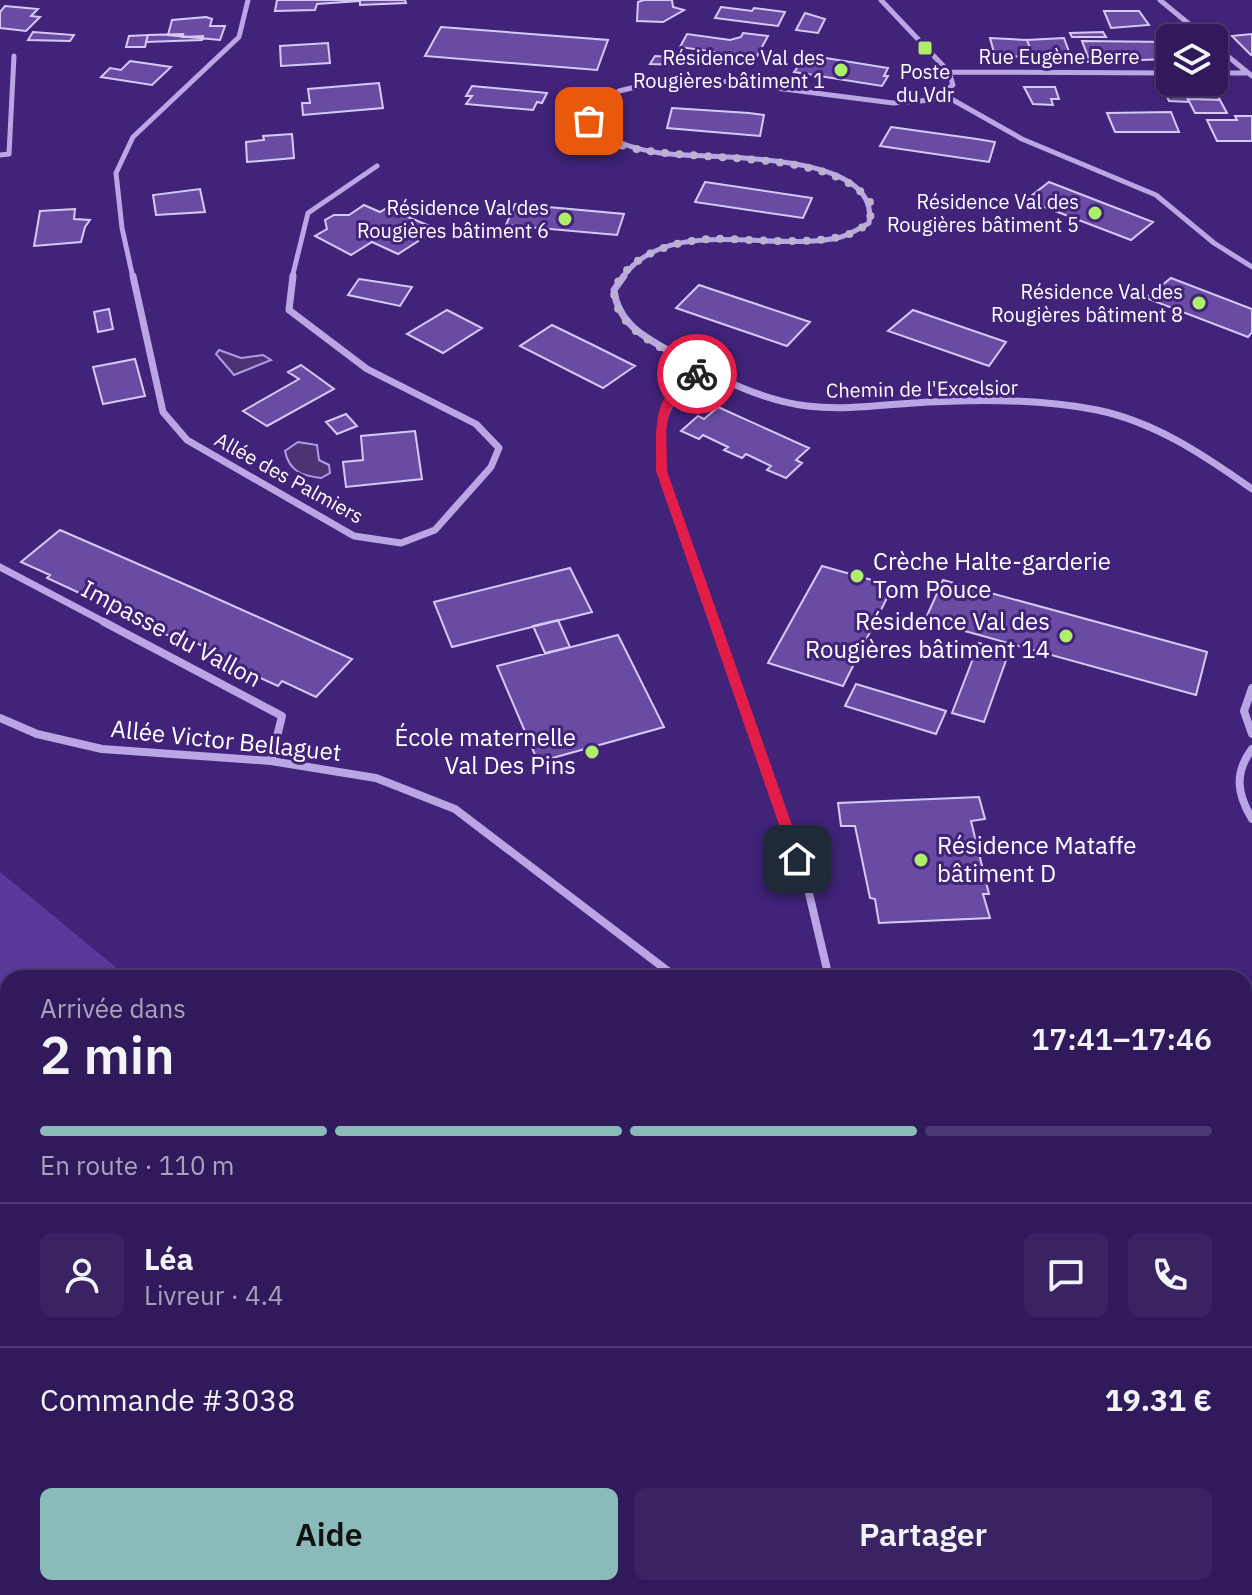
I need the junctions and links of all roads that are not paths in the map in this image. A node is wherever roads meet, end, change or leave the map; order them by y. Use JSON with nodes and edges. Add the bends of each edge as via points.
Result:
{"nodes":[{"id":1,"x":248,"y":0,"type":"edge"},
{"id":2,"x":881,"y":0,"type":"edge"},
{"id":3,"x":1160,"y":0,"type":"edge"},
{"id":4,"x":1189,"y":24,"type":"edge"},
{"id":5,"x":14,"y":56,"type":"dead end"},
{"id":6,"x":1228,"y":56,"type":"edge"},
{"id":7,"x":949,"y":72,"type":"junction"},
{"id":8,"x":1156,"y":73,"type":"edge"},
{"id":9,"x":1228,"y":73,"type":"edge"},
{"id":10,"x":1251,"y":74,"type":"edge"},
{"id":11,"x":946,"y":96,"type":"junction"},
{"id":12,"x":0,"y":155,"type":"edge"},
{"id":13,"x":377,"y":166,"type":"dead end"},
{"id":14,"x":1252,"y":267,"type":"edge"},
{"id":15,"x":703,"y":369,"type":"junction"},
{"id":16,"x":1252,"y":489,"type":"edge"},
{"id":17,"x":0,"y":567,"type":"edge"},
{"id":18,"x":1252,"y":688,"type":"edge"},
{"id":19,"x":0,"y":718,"type":"edge"},
{"id":20,"x":1252,"y":734,"type":"edge"},
{"id":21,"x":1252,"y":749,"type":"edge"},
{"id":22,"x":271,"y":761,"type":"junction"},
{"id":23,"x":1252,"y":819,"type":"edge"},
{"id":24,"x":666,"y":970,"type":"edge"},
{"id":25,"x":827,"y":970,"type":"edge"}],
"edges":[{"from":1,"to":13,"type":"street","name":"Allée des Palmiers","via":[[239,37],[133,137],[116,173],[122,228],[163,412],[187,440],[354,536],[401,543],[435,530],[491,467],[499,448],[476,424],[367,369],[289,310],[294,262],[308,213]]},
{"from":2,"to":7,"type":"street"},
{"from":3,"to":4,"type":"street"},
{"from":5,"to":12,"type":"street","via":[[9,154]]},
{"from":6,"to":10,"type":"street"},
{"from":7,"to":8,"type":"street","name":"Rue Eugène Berre"},
{"from":7,"to":11,"type":"street","via":[[953,85]]},
{"from":9,"to":10,"type":"street"},
{"from":11,"to":14,"type":"street","via":[[1022,139],[1156,195]]},
{"from":11,"to":15,"type":"street","name":"Chemin de l'Excelsior","via":[[899,104],[672,79],[619,92],[596,108],[591,126],[621,144],[805,165],[845,180],[870,202],[869,223],[843,237],[695,241],[658,250],[631,266],[614,290],[623,319]]},
{"from":15,"to":16,"type":"street","name":"Chemin de l'Excelsior","via":[[775,397],[826,408],[995,401],[1115,414],[1181,442]]},
{"from":15,"to":25,"type":"street","via":[[662,411],[662,471],[808,889]]},
{"from":17,"to":22,"type":"street","name":"Impasse du Vallon","via":[[282,716]]},
{"from":18,"to":20,"type":"street","via":[[1243,714]]},
{"from":19,"to":22,"type":"street","name":"Allée Victor Bellaguet","via":[[37,734],[102,749]]},
{"from":21,"to":23,"type":"street","via":[[1236,777]]},
{"from":22,"to":24,"type":"street","name":"Allée Victor Bellaguet","via":[[376,778],[455,809]]}]}
